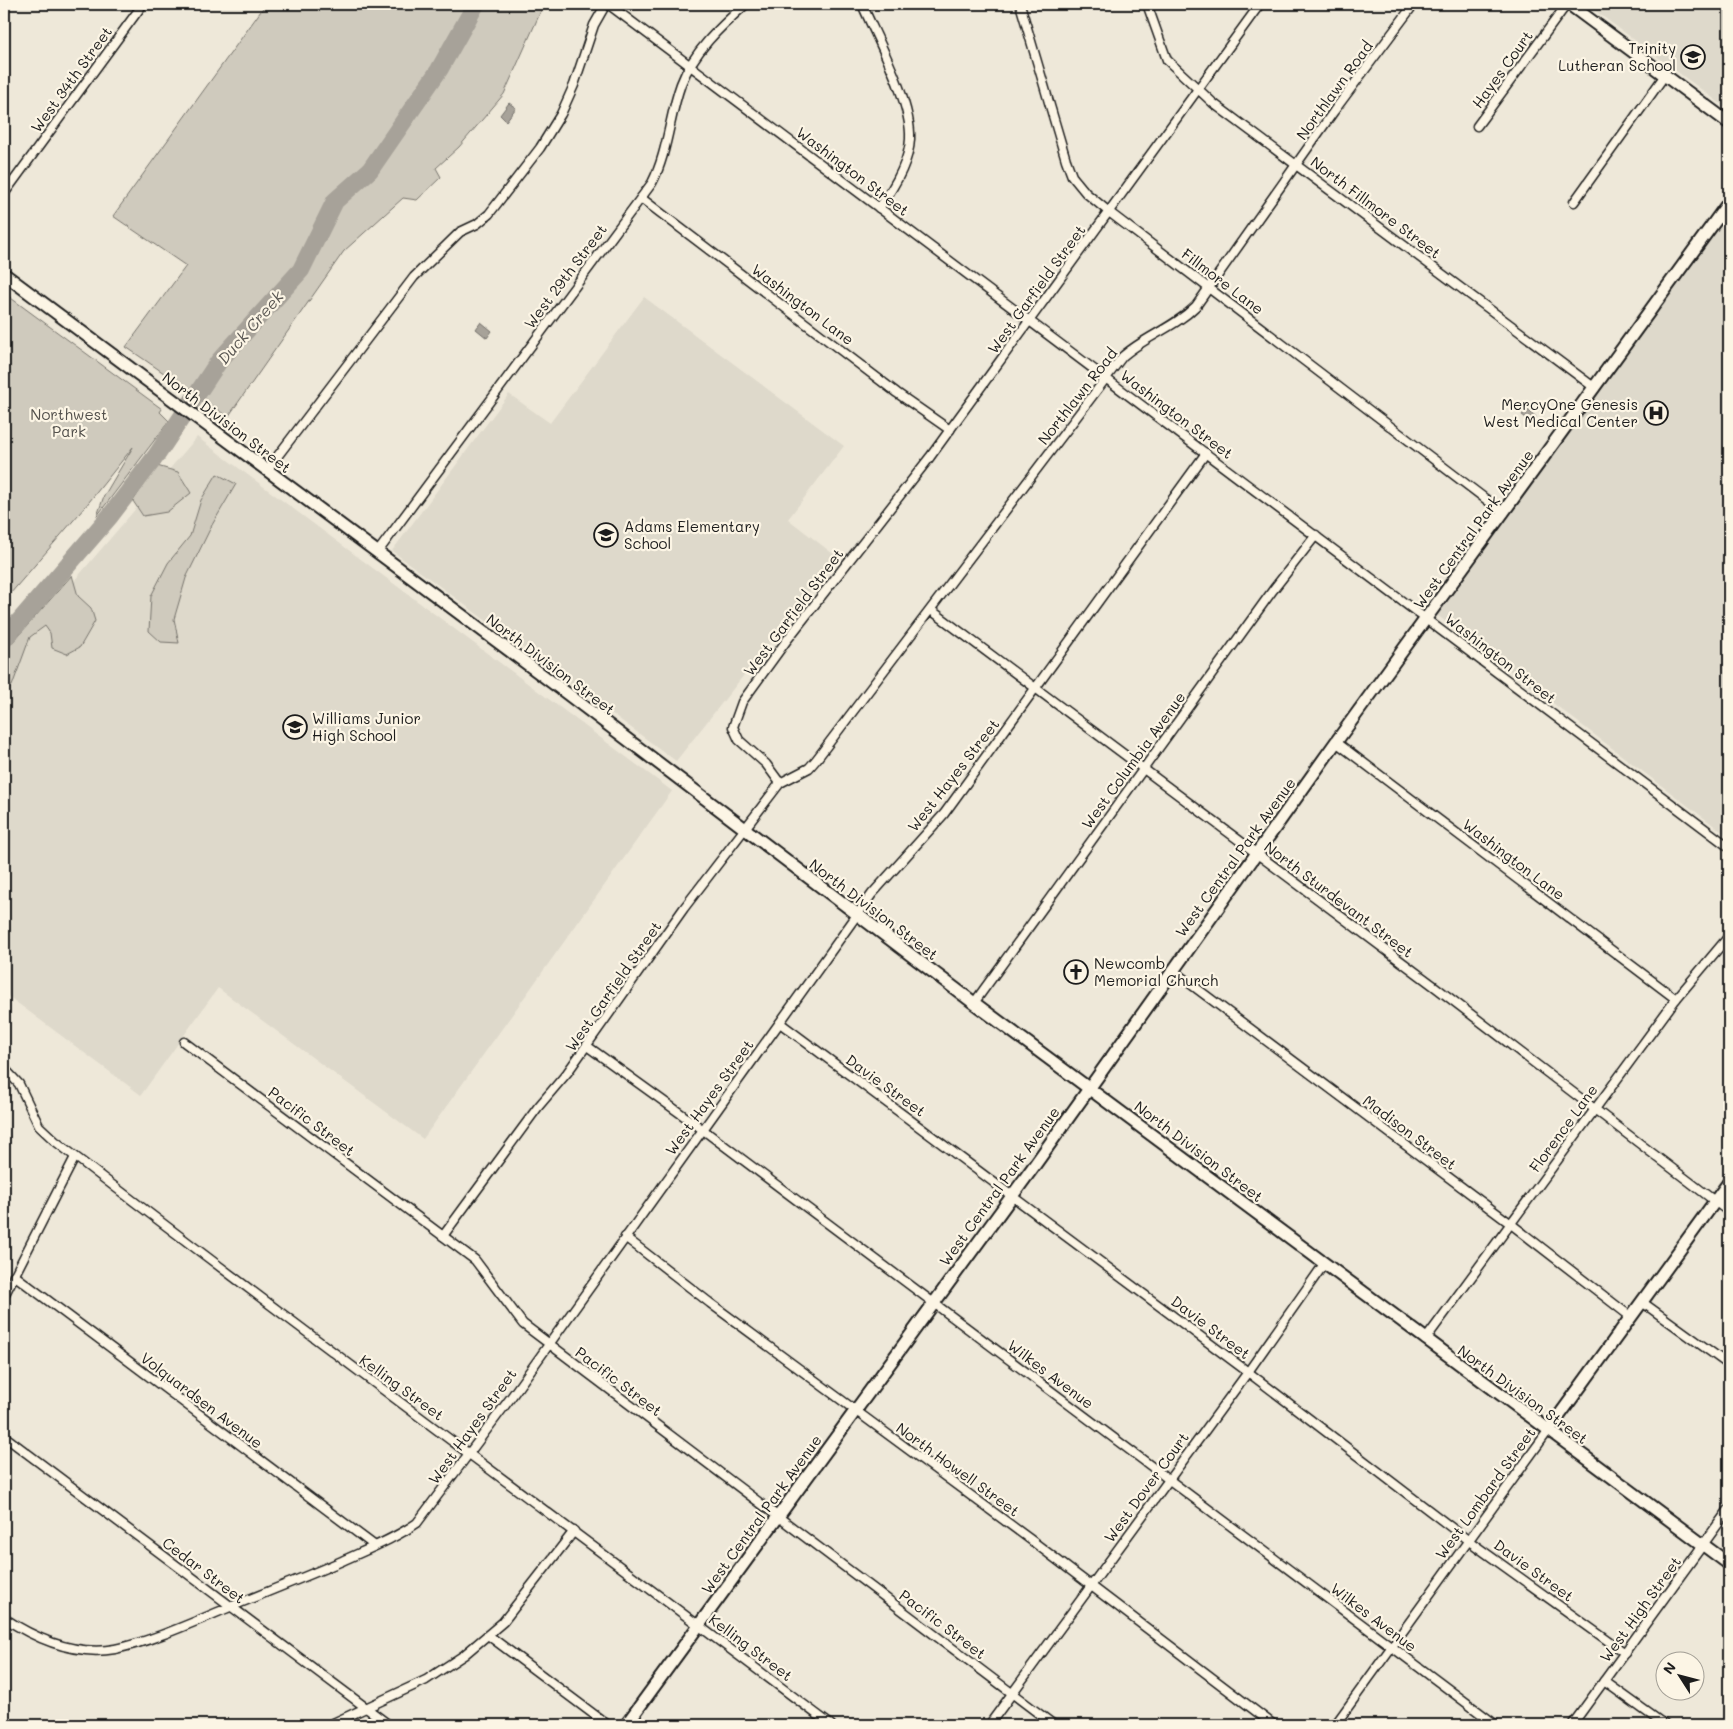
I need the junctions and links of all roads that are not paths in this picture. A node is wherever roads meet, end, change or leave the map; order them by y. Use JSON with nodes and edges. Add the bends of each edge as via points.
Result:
{"nodes":[{"id":1,"x":143,"y":4,"type":"edge"},
{"id":2,"x":607,"y":4,"type":"edge"},
{"id":3,"x":746,"y":4,"type":"edge"},
{"id":4,"x":862,"y":4,"type":"edge"},
{"id":5,"x":1020,"y":4,"type":"edge"},
{"id":6,"x":1147,"y":4,"type":"edge"},
{"id":7,"x":1260,"y":4,"type":"edge"},
{"id":8,"x":1414,"y":4,"type":"edge"},
{"id":9,"x":1568,"y":4,"type":"edge"},
{"id":10,"x":691,"y":67,"type":"junction"},
{"id":11,"x":1664,"y":75,"type":"junction"},
{"id":12,"x":1198,"y":89,"type":"junction"},
{"id":13,"x":1729,"y":123,"type":"edge"},
{"id":14,"x":1477,"y":126,"type":"dead end"},
{"id":15,"x":1297,"y":165,"type":"junction"},
{"id":16,"x":4,"y":194,"type":"edge"},
{"id":17,"x":641,"y":198,"type":"junction"},
{"id":18,"x":1574,"y":202,"type":"dead end"},
{"id":19,"x":1729,"y":202,"type":"edge"},
{"id":20,"x":879,"y":208,"type":"junction"},
{"id":21,"x":1109,"y":212,"type":"junction"},
{"id":22,"x":4,"y":274,"type":"edge"},
{"id":23,"x":1209,"y":288,"type":"junction"},
{"id":24,"x":1029,"y":321,"type":"junction"},
{"id":25,"x":1106,"y":378,"type":"junction"},
{"id":26,"x":1595,"y":388,"type":"junction"},
{"id":27,"x":950,"y":430,"type":"junction"},
{"id":28,"x":1206,"y":453,"type":"junction"},
{"id":29,"x":267,"y":470,"type":"junction"},
{"id":30,"x":1504,"y":513,"type":"junction"},
{"id":31,"x":1316,"y":535,"type":"junction"},
{"id":32,"x":378,"y":553,"type":"junction"},
{"id":33,"x":931,"y":610,"type":"junction"},
{"id":34,"x":1427,"y":618,"type":"junction"},
{"id":35,"x":1035,"y":690,"type":"junction"},
{"id":36,"x":1336,"y":742,"type":"junction"},
{"id":37,"x":1142,"y":770,"type":"junction"},
{"id":38,"x":780,"y":783,"type":"junction"},
{"id":39,"x":745,"y":829,"type":"junction"},
{"id":40,"x":1729,"y":847,"type":"edge"},
{"id":41,"x":1255,"y":854,"type":"junction"},
{"id":42,"x":857,"y":915,"type":"junction"},
{"id":43,"x":1729,"y":936,"type":"edge"},
{"id":44,"x":1172,"y":970,"type":"junction"},
{"id":45,"x":1676,"y":999,"type":"junction"},
{"id":46,"x":974,"y":1003,"type":"junction"},
{"id":47,"x":780,"y":1023,"type":"junction"},
{"id":48,"x":184,"y":1042,"type":"dead end"},
{"id":49,"x":587,"y":1046,"type":"junction"},
{"id":50,"x":4,"y":1068,"type":"edge"},
{"id":51,"x":1089,"y":1087,"type":"junction"},
{"id":52,"x":1595,"y":1108,"type":"junction"},
{"id":53,"x":702,"y":1130,"type":"junction"},
{"id":54,"x":75,"y":1157,"type":"junction"},
{"id":55,"x":1729,"y":1182,"type":"edge"},
{"id":56,"x":1012,"y":1195,"type":"junction"},
{"id":57,"x":1715,"y":1202,"type":"junction"},
{"id":58,"x":1729,"y":1212,"type":"edge"},
{"id":59,"x":1511,"y":1224,"type":"junction"},
{"id":60,"x":443,"y":1236,"type":"junction"},
{"id":61,"x":625,"y":1237,"type":"junction"},
{"id":62,"x":1324,"y":1264,"type":"junction"},
{"id":63,"x":14,"y":1275,"type":"junction"},
{"id":64,"x":4,"y":1296,"type":"edge"},
{"id":65,"x":1642,"y":1302,"type":"junction"},
{"id":66,"x":934,"y":1303,"type":"junction"},
{"id":67,"x":1631,"y":1317,"type":"junction"},
{"id":68,"x":1426,"y":1340,"type":"junction"},
{"id":69,"x":548,"y":1344,"type":"junction"},
{"id":70,"x":1729,"y":1365,"type":"edge"},
{"id":71,"x":1248,"y":1372,"type":"junction"},
{"id":72,"x":855,"y":1410,"type":"junction"},
{"id":73,"x":1548,"y":1431,"type":"junction"},
{"id":74,"x":4,"y":1436,"type":"edge"},
{"id":75,"x":470,"y":1453,"type":"junction"},
{"id":76,"x":1169,"y":1480,"type":"junction"},
{"id":77,"x":1729,"y":1509,"type":"edge"},
{"id":78,"x":778,"y":1518,"type":"junction"},
{"id":79,"x":574,"y":1531,"type":"junction"},
{"id":80,"x":1469,"y":1540,"type":"junction"},
{"id":81,"x":1704,"y":1544,"type":"junction"},
{"id":82,"x":375,"y":1546,"type":"junction"},
{"id":83,"x":1729,"y":1564,"type":"edge"},
{"id":84,"x":1091,"y":1586,"type":"junction"},
{"id":85,"x":230,"y":1607,"type":"junction"},
{"id":86,"x":4,"y":1618,"type":"edge"},
{"id":87,"x":699,"y":1625,"type":"junction"},
{"id":88,"x":488,"y":1635,"type":"junction"},
{"id":89,"x":1391,"y":1648,"type":"junction"},
{"id":90,"x":1625,"y":1653,"type":"junction"},
{"id":91,"x":1604,"y":1681,"type":"junction"},
{"id":92,"x":1012,"y":1694,"type":"junction"},
{"id":93,"x":366,"y":1708,"type":"junction"},
{"id":94,"x":329,"y":1725,"type":"edge"},
{"id":95,"x":389,"y":1725,"type":"edge"},
{"id":96,"x":608,"y":1725,"type":"edge"},
{"id":97,"x":626,"y":1725,"type":"edge"},
{"id":98,"x":831,"y":1725,"type":"edge"},
{"id":99,"x":989,"y":1725,"type":"edge"},
{"id":100,"x":1054,"y":1725,"type":"edge"},
{"id":101,"x":1274,"y":1725,"type":"edge"},
{"id":102,"x":1335,"y":1725,"type":"edge"},
{"id":103,"x":1496,"y":1725,"type":"edge"},
{"id":104,"x":1572,"y":1725,"type":"edge"},
{"id":105,"x":1665,"y":1725,"type":"edge"}],
"edges":[{"from":1,"to":16,"type":"street","name":"West 34th Street"},
{"from":2,"to":10,"type":"street","name":"Washington Street"},
{"from":2,"to":29,"type":"street","via":[[594,25],[561,114],[540,148],[489,214],[460,232],[414,276]]},
{"from":3,"to":10,"type":"street","name":"West 29th Street","via":[[720,28]]},
{"from":4,"to":20,"type":"street","via":[[909,120],[908,154],[891,191]]},
{"from":5,"to":21,"type":"street","name":"Fillmore Lane","via":[[1072,176]]},
{"from":6,"to":12,"type":"street","name":"North Fillmore Street","via":[[1167,60]]},
{"from":7,"to":12,"type":"street","name":"West Garfield Street"},
{"from":8,"to":15,"type":"street","name":"Northlawn Road"},
{"from":9,"to":11,"type":"main road"},
{"from":9,"to":14,"type":"street","name":"Hayes Court"},
{"from":10,"to":17,"type":"street","name":"West 29th Street","via":[[681,83],[661,165]]},
{"from":10,"to":20,"type":"street","name":"Washington Street"},
{"from":11,"to":13,"type":"main road"},
{"from":11,"to":18,"type":"street"},
{"from":12,"to":15,"type":"street","name":"North Fillmore Street"},
{"from":12,"to":21,"type":"street","name":"West Garfield Street"},
{"from":15,"to":23,"type":"street","name":"Northlawn Road"},
{"from":15,"to":26,"type":"street","name":"North Fillmore Street"},
{"from":17,"to":27,"type":"street","name":"Washington Lane"},
{"from":17,"to":32,"type":"street","name":"West 29th Street"},
{"from":19,"to":26,"type":"main road","name":"West Central Park Avenue"},
{"from":20,"to":24,"type":"street","name":"Washington Street"},
{"from":21,"to":23,"type":"street","name":"Fillmore Lane"},
{"from":21,"to":24,"type":"street","name":"West Garfield Street"},
{"from":22,"to":29,"type":"main road","name":"North Division Street"},
{"from":23,"to":25,"type":"street","name":"Northlawn Road","via":[[1184,318],[1133,347]]},
{"from":23,"to":30,"type":"street","name":"Fillmore Lane"},
{"from":24,"to":25,"type":"street","name":"Washington Street"},
{"from":24,"to":27,"type":"street","name":"West Garfield Street"},
{"from":25,"to":28,"type":"street","name":"Washington Street"},
{"from":25,"to":33,"type":"street","name":"Northlawn Road"},
{"from":26,"to":30,"type":"main road","name":"West Central Park Avenue"},
{"from":27,"to":38,"type":"street","name":"West Garfield Street","via":[[787,640],[735,716],[733,727],[739,740],[766,764]]},
{"from":28,"to":31,"type":"street","name":"Washington Street"},
{"from":28,"to":35,"type":"street","name":"West Hayes Street"},
{"from":29,"to":32,"type":"main road","name":"North Division Street"},
{"from":30,"to":34,"type":"main road","name":"West Central Park Avenue"},
{"from":31,"to":34,"type":"street","name":"Washington Street"},
{"from":31,"to":37,"type":"street","name":"West Columbia Avenue"},
{"from":32,"to":39,"type":"main road","name":"North Division Street"},
{"from":33,"to":35,"type":"street","name":"North Sturdevant Street"},
{"from":33,"to":38,"type":"street","name":"Northlawn Road","via":[[816,760],[809,768]]},
{"from":34,"to":36,"type":"main road","name":"West Central Park Avenue"},
{"from":34,"to":40,"type":"street","name":"Washington Street"},
{"from":35,"to":37,"type":"street","name":"North Sturdevant Street"},
{"from":35,"to":42,"type":"street","name":"West Hayes Street","via":[[944,814],[894,867]]},
{"from":36,"to":41,"type":"main road","name":"West Central Park Avenue"},
{"from":36,"to":45,"type":"street","name":"Washington Lane"},
{"from":37,"to":41,"type":"street","name":"North Sturdevant Street"},
{"from":37,"to":46,"type":"street","name":"West Columbia Avenue"},
{"from":38,"to":39,"type":"street","name":"West Garfield Street"},
{"from":39,"to":42,"type":"main road","name":"North Division Street"},
{"from":39,"to":49,"type":"street","name":"West Garfield Street","via":[[684,908]]},
{"from":41,"to":44,"type":"main road","name":"West Central Park Avenue"},
{"from":41,"to":52,"type":"street","name":"North Sturdevant Street"},
{"from":42,"to":46,"type":"main road","name":"North Division Street"},
{"from":42,"to":47,"type":"street","name":"West Hayes Street"},
{"from":43,"to":45,"type":"street","name":"Florence Lane"},
{"from":44,"to":51,"type":"main road","name":"West Central Park Avenue"},
{"from":44,"to":59,"type":"street","name":"Madison Street"},
{"from":45,"to":52,"type":"street","name":"Florence Lane"},
{"from":46,"to":51,"type":"main road","name":"North Division Street"},
{"from":47,"to":53,"type":"street","name":"West Hayes Street"},
{"from":47,"to":56,"type":"street","name":"Davie Street"},
{"from":48,"to":60,"type":"street","name":"Pacific Street"},
{"from":49,"to":53,"type":"street","name":"Wilkes Avenue"},
{"from":49,"to":60,"type":"street","name":"West Garfield Street"},
{"from":50,"to":54,"type":"street","name":"Kelling Street","via":[[19,1084],[39,1126]]},
{"from":51,"to":56,"type":"main road","name":"West Central Park Avenue"},
{"from":51,"to":62,"type":"main road","name":"North Division Street"},
{"from":52,"to":57,"type":"street","name":"North Sturdevant Street"},
{"from":52,"to":59,"type":"street","name":"Florence Lane"},
{"from":53,"to":61,"type":"street","name":"West Hayes Street"},
{"from":53,"to":66,"type":"street","name":"Wilkes Avenue"},
{"from":54,"to":63,"type":"street"},
{"from":54,"to":75,"type":"street","name":"Kelling Street","via":[[347,1364]]},
{"from":55,"to":57,"type":"main road","name":"West Lombard Street"},
{"from":56,"to":66,"type":"main road","name":"West Central Park Avenue"},
{"from":56,"to":71,"type":"street","name":"Davie Street"},
{"from":57,"to":58,"type":"street","name":"North Sturdevant Street"},
{"from":57,"to":65,"type":"main road","name":"West Lombard Street"},
{"from":59,"to":67,"type":"street","name":"Madison Street"},
{"from":59,"to":68,"type":"street","name":"Florence Lane"},
{"from":60,"to":69,"type":"street","name":"Pacific Street","via":[[475,1260],[523,1324]]},
{"from":61,"to":69,"type":"street","name":"West Hayes Street"},
{"from":61,"to":72,"type":"street","name":"North Howell Street"},
{"from":62,"to":68,"type":"main road","name":"North Division Street"},
{"from":62,"to":71,"type":"street","name":"West Dover Court"},
{"from":63,"to":64,"type":"street"},
{"from":63,"to":82,"type":"street","name":"Volquardsen Avenue"},
{"from":65,"to":67,"type":"main road","name":"West Lombard Street"},
{"from":65,"to":70,"type":"street"},
{"from":66,"to":72,"type":"main road","name":"West Central Park Avenue"},
{"from":66,"to":76,"type":"street","name":"Wilkes Avenue"},
{"from":67,"to":73,"type":"main road","name":"West Lombard Street"},
{"from":68,"to":73,"type":"main road","name":"North Division Street"},
{"from":69,"to":75,"type":"street","name":"West Hayes Street"},
{"from":69,"to":78,"type":"street","name":"Pacific Street"},
{"from":71,"to":76,"type":"street","name":"West Dover Court"},
{"from":71,"to":80,"type":"street","name":"Davie Street"},
{"from":72,"to":78,"type":"main road","name":"West Central Park Avenue"},
{"from":72,"to":84,"type":"street","name":"North Howell Street"},
{"from":73,"to":80,"type":"street","name":"West Lombard Street"},
{"from":73,"to":81,"type":"main road","name":"North Division Street"},
{"from":74,"to":85,"type":"street","name":"Cedar Street"},
{"from":75,"to":79,"type":"street","name":"Kelling Street"},
{"from":75,"to":82,"type":"street","name":"West Hayes Street","via":[[417,1523]]},
{"from":76,"to":84,"type":"street","name":"West Dover Court"},
{"from":76,"to":89,"type":"street","name":"Wilkes Avenue"},
{"from":77,"to":81,"type":"street","name":"West High Street"},
{"from":78,"to":87,"type":"main road","name":"West Central Park Avenue"},
{"from":78,"to":92,"type":"street","name":"Pacific Street"},
{"from":79,"to":87,"type":"street","name":"Kelling Street"},
{"from":79,"to":88,"type":"street","via":[[503,1622]]},
{"from":80,"to":89,"type":"street","name":"West Lombard Street"},
{"from":80,"to":90,"type":"street","name":"Davie Street"},
{"from":81,"to":83,"type":"main road","name":"North Division Street"},
{"from":81,"to":90,"type":"street","name":"West High Street"},
{"from":82,"to":85,"type":"street","name":"West Hayes Street"},
{"from":84,"to":92,"type":"street","name":"West Dover Court"},
{"from":84,"to":101,"type":"street","name":"North Howell Street"},
{"from":85,"to":86,"type":"street","name":"West Hayes Street","via":[[115,1649],[82,1650],[62,1646]]},
{"from":85,"to":93,"type":"street","name":"Cedar Street"},
{"from":87,"to":97,"type":"main road","name":"West Central Park Avenue"},
{"from":87,"to":98,"type":"street","name":"Kelling Street"},
{"from":88,"to":93,"type":"street","via":[[426,1680]]},
{"from":88,"to":96,"type":"street"},
{"from":89,"to":102,"type":"street","name":"West Lombard Street"},
{"from":89,"to":103,"type":"street","name":"Wilkes Avenue"},
{"from":90,"to":91,"type":"street","name":"West High Street"},
{"from":91,"to":104,"type":"street","name":"West High Street"},
{"from":91,"to":105,"type":"street"},
{"from":92,"to":99,"type":"street","name":"West Dover Court"},
{"from":92,"to":100,"type":"street","name":"Pacific Street"},
{"from":93,"to":94,"type":"street"},
{"from":93,"to":95,"type":"street","name":"Cedar Street"}]}
